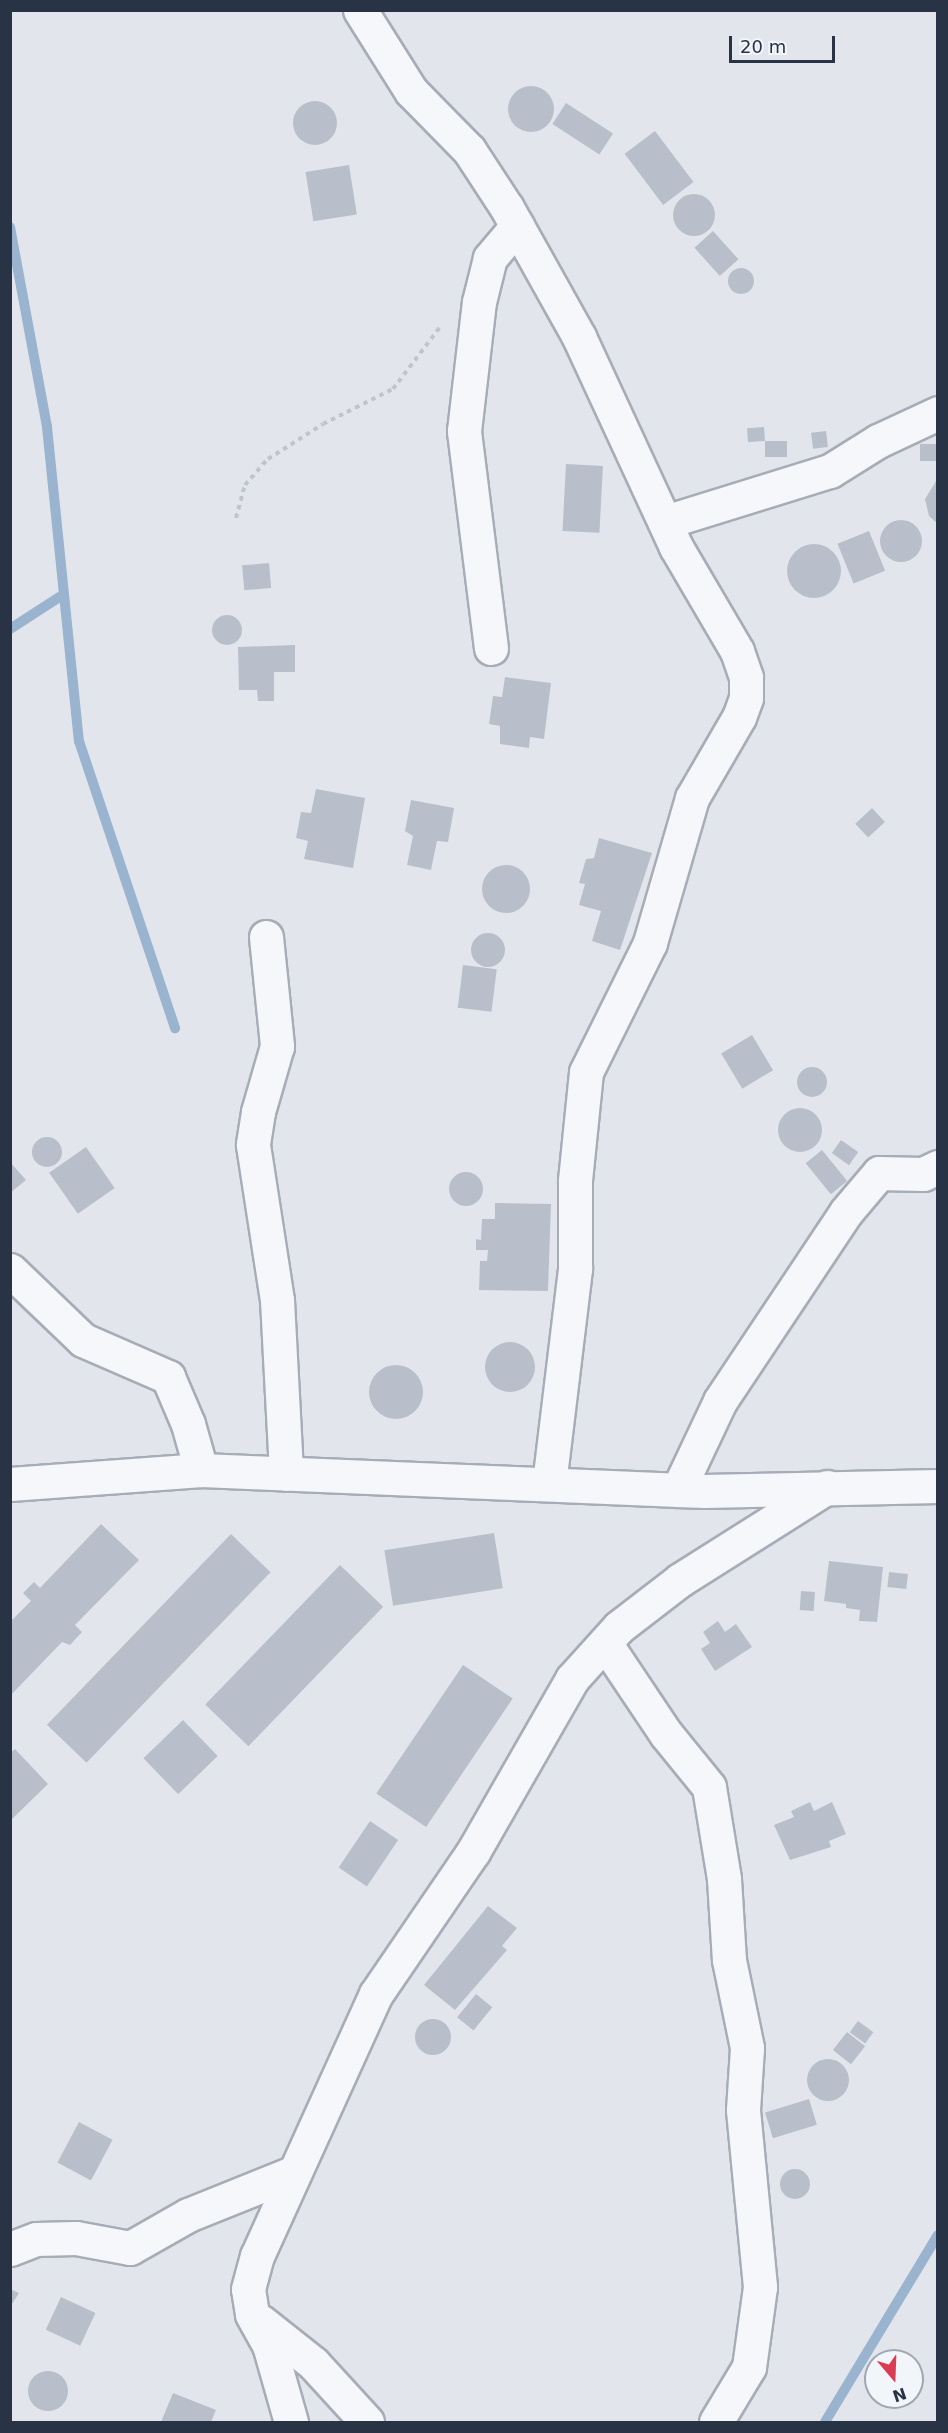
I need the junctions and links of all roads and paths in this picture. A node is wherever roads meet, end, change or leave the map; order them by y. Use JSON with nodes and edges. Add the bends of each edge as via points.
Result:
{"nodes":[{"id":1,"x":360,"y":10,"type":"edge"},
{"id":2,"x":517,"y":226,"type":"junction"},
{"id":3,"x":441,"y":326,"type":"dead end"},
{"id":4,"x":938,"y":413,"type":"edge"},
{"id":5,"x":236,"y":518,"type":"dead end"},
{"id":6,"x":665,"y":522,"type":"junction"},
{"id":7,"x":491,"y":648,"type":"dead end"},
{"id":8,"x":266,"y":938,"type":"dead end"},
{"id":9,"x":938,"y":1167,"type":"edge"},
{"id":10,"x":10,"y":1269,"type":"edge"},
{"id":11,"x":201,"y":1470,"type":"junction"},
{"id":12,"x":286,"y":1474,"type":"junction"},
{"id":13,"x":10,"y":1484,"type":"edge"},
{"id":14,"x":549,"y":1484,"type":"junction"},
{"id":15,"x":938,"y":1486,"type":"edge"},
{"id":16,"x":826,"y":1487,"type":"junction"},
{"id":17,"x":678,"y":1490,"type":"junction"},
{"id":18,"x":605,"y":1643,"type":"junction"},
{"id":19,"x":295,"y":2172,"type":"junction"},
{"id":20,"x":10,"y":2249,"type":"edge"},
{"id":21,"x":252,"y":2314,"type":"junction"},
{"id":22,"x":291,"y":2422,"type":"edge"},
{"id":23,"x":367,"y":2422,"type":"edge"},
{"id":24,"x":716,"y":2422,"type":"edge"}],
"edges":[{"from":1,"to":2,"type":"street","via":[[411,91],[470,150]]},
{"from":2,"to":6,"type":"street","via":[[579,337]]},
{"from":2,"to":7,"type":"street","via":[[490,258],[479,302],[464,431]]},
{"from":3,"to":5,"type":"path","via":[[393,389],[323,424],[268,459],[245,485]]},
{"from":4,"to":6,"type":"street","via":[[878,441],[830,471]]},
{"from":6,"to":14,"type":"street","via":[[708,607],[737,651],[746,677],[746,698],[692,798],[650,943],[586,1072],[577,1134],[575,1269]]},
{"from":8,"to":12,"type":"street","via":[[277,1046],[253,1145],[277,1300]]},
{"from":9,"to":17,"type":"street","via":[[923,1174],[879,1173],[846,1212],[720,1401]]},
{"from":10,"to":11,"type":"street","via":[[83,1340],[168,1377],[188,1424]]},
{"from":11,"to":12,"type":"street"},
{"from":11,"to":13,"type":"street"},
{"from":12,"to":14,"type":"street"},
{"from":14,"to":17,"type":"street"},
{"from":15,"to":16,"type":"street"},
{"from":16,"to":17,"type":"street"},
{"from":16,"to":18,"type":"street","via":[[680,1580],[619,1627]]},
{"from":18,"to":19,"type":"street","via":[[572,1678],[473,1852],[376,1994]]},
{"from":18,"to":24,"type":"street","via":[[666,1734],[709,1787],[724,1880],[729,1960],[747,2048],[743,2110],[760,2287],[749,2367]]},
{"from":19,"to":20,"type":"street","via":[[188,2215],[130,2248],[76,2238],[36,2239]]},
{"from":19,"to":21,"type":"street","via":[[256,2256],[248,2289]]},
{"from":21,"to":22,"type":"street","via":[[269,2345]]},
{"from":21,"to":23,"type":"street","via":[[313,2363]]}]}
